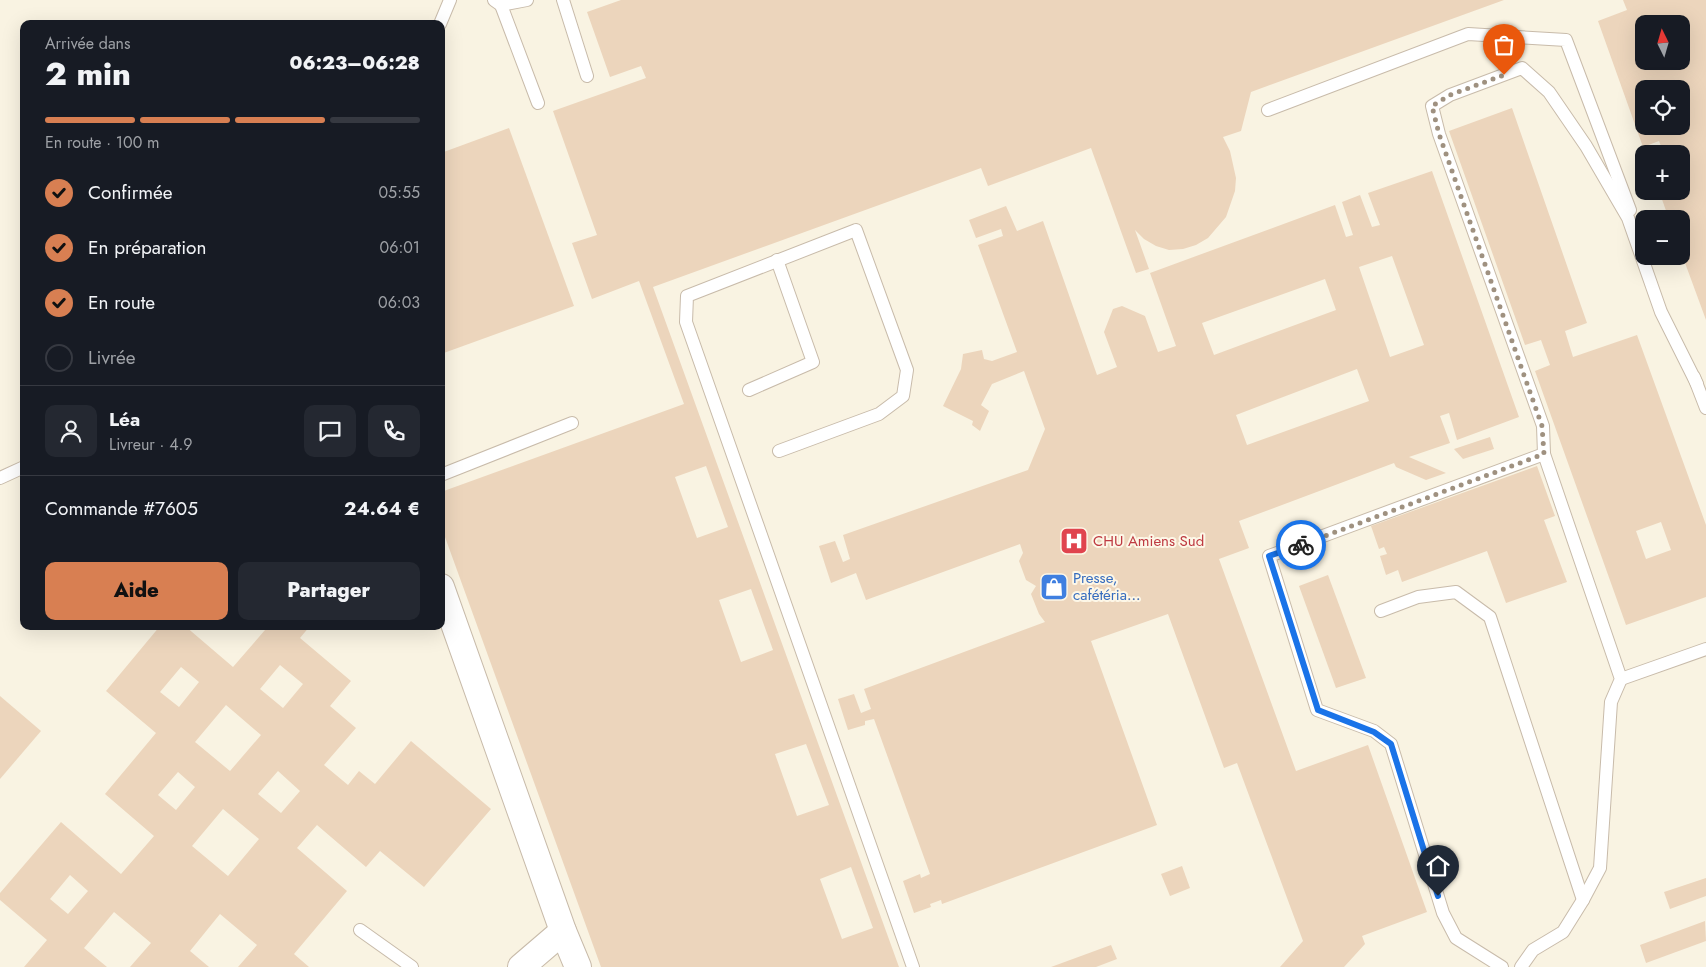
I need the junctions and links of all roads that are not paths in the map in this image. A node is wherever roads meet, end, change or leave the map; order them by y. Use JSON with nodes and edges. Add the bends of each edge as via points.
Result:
{"nodes":[{"id":1,"x":450,"y":0,"type":"edge"},
{"id":2,"x":527,"y":0,"type":"edge"},
{"id":3,"x":563,"y":0,"type":"edge"},
{"id":4,"x":498,"y":2,"type":"edge"},
{"id":5,"x":442,"y":20,"type":"edge"},
{"id":6,"x":587,"y":76,"type":"dead end"},
{"id":7,"x":538,"y":103,"type":"dead end"},
{"id":8,"x":1268,"y":110,"type":"dead end"},
{"id":9,"x":1635,"y":221,"type":"edge"},
{"id":10,"x":777,"y":260,"type":"junction"},
{"id":11,"x":1651,"y":265,"type":"edge"},
{"id":12,"x":1697,"y":384,"type":"junction"},
{"id":13,"x":749,"y":390,"type":"dead end"},
{"id":14,"x":1706,"y":408,"type":"edge"},
{"id":15,"x":572,"y":423,"type":"dead end"},
{"id":16,"x":779,"y":451,"type":"dead end"},
{"id":17,"x":1544,"y":454,"type":"junction"},
{"id":18,"x":20,"y":469,"type":"edge"},
{"id":19,"x":445,"y":473,"type":"edge"},
{"id":20,"x":0,"y":478,"type":"edge"},
{"id":21,"x":445,"y":598,"type":"edge"},
{"id":22,"x":1381,"y":611,"type":"dead end"},
{"id":23,"x":1706,"y":649,"type":"edge"},
{"id":24,"x":1621,"y":679,"type":"junction"},
{"id":25,"x":1583,"y":900,"type":"junction"},
{"id":26,"x":360,"y":930,"type":"dead end"},
{"id":27,"x":563,"y":931,"type":"junction"},
{"id":28,"x":412,"y":967,"type":"edge"},
{"id":29,"x":521,"y":967,"type":"edge"},
{"id":30,"x":578,"y":967,"type":"edge"},
{"id":31,"x":913,"y":967,"type":"edge"},
{"id":32,"x":1502,"y":967,"type":"edge"},
{"id":33,"x":1521,"y":967,"type":"edge"}],
"edges":[{"from":1,"to":5,"type":"lane"},
{"from":2,"to":4,"type":"lane"},
{"from":3,"to":6,"type":"lane"},
{"from":4,"to":7,"type":"lane"},
{"from":8,"to":9,"type":"lane","via":[[1468,34],[1566,40]]},
{"from":10,"to":13,"type":"lane","via":[[813,362]]},
{"from":10,"to":16,"type":"lane","via":[[856,230],[907,370],[903,396],[879,414]]},
{"from":10,"to":31,"type":"lane","via":[[687,296],[686,322]]},
{"from":11,"to":12,"type":"lane"},
{"from":12,"to":14,"type":"lane"},
{"from":12,"to":17,"type":"lane","via":[[1661,312],[1628,218],[1586,146],[1549,92],[1522,68],[1450,95],[1432,106],[1439,134],[1542,426]]},
{"from":15,"to":19,"type":"lane"},
{"from":17,"to":24,"type":"lane"},
{"from":17,"to":32,"type":"lane","via":[[1269,556],[1318,710],[1374,732],[1391,744],[1444,913],[1456,938]]},
{"from":18,"to":20,"type":"lane"},
{"from":21,"to":27,"type":"street"},
{"from":22,"to":25,"type":"lane","via":[[1418,597],[1456,592],[1490,617]]},
{"from":23,"to":24,"type":"lane"},
{"from":24,"to":25,"type":"lane","via":[[1611,702],[1600,868]]},
{"from":25,"to":33,"type":"lane","via":[[1563,932],[1533,950]]},
{"from":26,"to":28,"type":"lane"},
{"from":27,"to":29,"type":"street"},
{"from":27,"to":30,"type":"street"}]}
